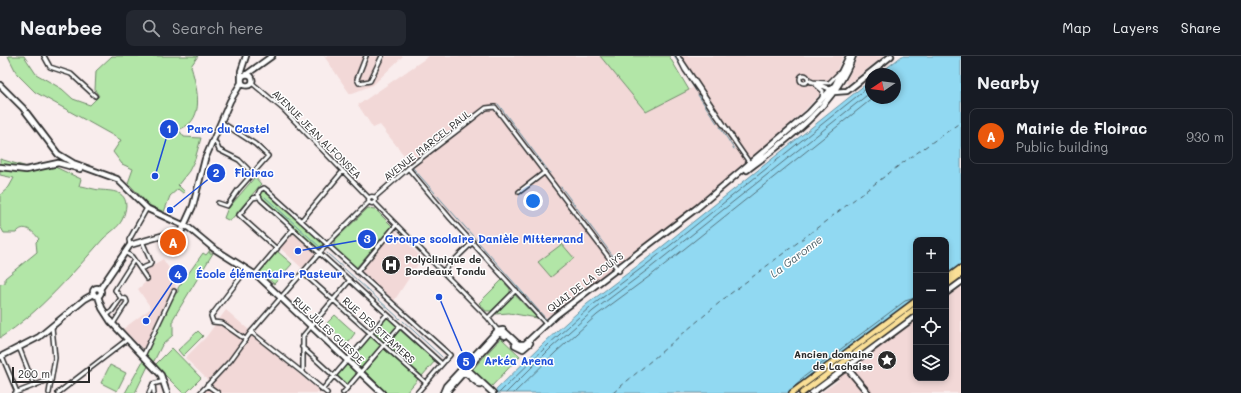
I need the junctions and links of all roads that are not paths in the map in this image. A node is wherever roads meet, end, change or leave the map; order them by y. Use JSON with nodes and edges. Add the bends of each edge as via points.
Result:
{"nodes":[{"id":1,"x":44,"y":56,"type":"edge"},
{"id":2,"x":246,"y":56,"type":"edge"},
{"id":3,"x":272,"y":56,"type":"edge"},
{"id":4,"x":366,"y":56,"type":"edge"},
{"id":5,"x":382,"y":56,"type":"edge"},
{"id":6,"x":678,"y":56,"type":"edge"},
{"id":7,"x":849,"y":56,"type":"edge"},
{"id":8,"x":852,"y":56,"type":"edge"},
{"id":9,"x":891,"y":56,"type":"edge"},
{"id":10,"x":845,"y":66,"type":"junction"},
{"id":11,"x":254,"y":69,"type":"junction"},
{"id":12,"x":244,"y":76,"type":"junction"},
{"id":13,"x":252,"y":77,"type":"junction"},
{"id":14,"x":809,"y":81,"type":"junction"},
{"id":15,"x":252,"y":83,"type":"junction"},
{"id":16,"x":0,"y":84,"type":"edge"},
{"id":17,"x":246,"y":85,"type":"junction"},
{"id":18,"x":833,"y":91,"type":"junction"},
{"id":19,"x":95,"y":96,"type":"dead end"},
{"id":20,"x":820,"y":103,"type":"junction"},
{"id":21,"x":228,"y":106,"type":"junction"},
{"id":22,"x":221,"y":122,"type":"junction"},
{"id":23,"x":212,"y":141,"type":"junction"},
{"id":24,"x":751,"y":165,"type":"junction"},
{"id":25,"x":85,"y":167,"type":"junction"},
{"id":26,"x":0,"y":168,"type":"edge"},
{"id":27,"x":408,"y":168,"type":"junction"},
{"id":28,"x":248,"y":169,"type":"dead end"},
{"id":29,"x":343,"y":170,"type":"junction"},
{"id":30,"x":545,"y":172,"type":"junction"},
{"id":31,"x":519,"y":192,"type":"dead end"},
{"id":32,"x":258,"y":197,"type":"junction"},
{"id":33,"x":369,"y":198,"type":"junction"},
{"id":34,"x":374,"y":198,"type":"junction"},
{"id":35,"x":369,"y":202,"type":"junction"},
{"id":36,"x":374,"y":202,"type":"junction"},
{"id":37,"x":218,"y":203,"type":"dead end"},
{"id":38,"x":147,"y":208,"type":"junction"},
{"id":39,"x":301,"y":221,"type":"junction"},
{"id":40,"x":396,"y":225,"type":"junction"},
{"id":41,"x":184,"y":226,"type":"junction"},
{"id":42,"x":293,"y":229,"type":"junction"},
{"id":43,"x":142,"y":241,"type":"junction"},
{"id":44,"x":472,"y":242,"type":"junction"},
{"id":45,"x":130,"y":244,"type":"junction"},
{"id":46,"x":327,"y":245,"type":"junction"},
{"id":47,"x":277,"y":249,"type":"junction"},
{"id":48,"x":124,"y":251,"type":"junction"},
{"id":49,"x":320,"y":253,"type":"junction"},
{"id":50,"x":134,"y":260,"type":"junction"},
{"id":51,"x":961,"y":268,"type":"edge"},
{"id":52,"x":140,"y":269,"type":"junction"},
{"id":53,"x":247,"y":269,"type":"junction"},
{"id":54,"x":618,"y":270,"type":"junction"},
{"id":55,"x":357,"y":272,"type":"junction"},
{"id":56,"x":442,"y":272,"type":"junction"},
{"id":57,"x":303,"y":273,"type":"junction"},
{"id":58,"x":255,"y":274,"type":"junction"},
{"id":59,"x":961,"y":274,"type":"edge"},
{"id":60,"x":949,"y":277,"type":"edge"},
{"id":61,"x":147,"y":279,"type":"dead end"},
{"id":62,"x":350,"y":280,"type":"junction"},
{"id":63,"x":961,"y":282,"type":"edge"},
{"id":64,"x":949,"y":283,"type":"edge"},
{"id":65,"x":516,"y":290,"type":"junction"},
{"id":66,"x":174,"y":291,"type":"dead end"},
{"id":67,"x":949,"y":291,"type":"edge"},
{"id":68,"x":96,"y":295,"type":"junction"},
{"id":69,"x":121,"y":298,"type":"junction"},
{"id":70,"x":281,"y":298,"type":"junction"},
{"id":71,"x":333,"y":300,"type":"junction"},
{"id":72,"x":913,"y":303,"type":"edge"},
{"id":73,"x":915,"y":309,"type":"edge"},
{"id":74,"x":387,"y":314,"type":"junction"},
{"id":75,"x":107,"y":315,"type":"junction"},
{"id":76,"x":488,"y":318,"type":"junction"},
{"id":77,"x":913,"y":318,"type":"edge"},
{"id":78,"x":113,"y":324,"type":"junction"},
{"id":79,"x":546,"y":324,"type":"junction"},
{"id":80,"x":311,"y":326,"type":"junction"},
{"id":81,"x":400,"y":326,"type":"junction"},
{"id":82,"x":52,"y":327,"type":"junction"},
{"id":83,"x":499,"y":331,"type":"junction"},
{"id":84,"x":251,"y":332,"type":"junction"},
{"id":85,"x":371,"y":333,"type":"junction"},
{"id":86,"x":128,"y":339,"type":"junction"},
{"id":87,"x":245,"y":339,"type":"junction"},
{"id":88,"x":384,"y":345,"type":"junction"},
{"id":89,"x":19,"y":347,"type":"junction"},
{"id":90,"x":302,"y":347,"type":"junction"},
{"id":91,"x":1,"y":356,"type":"edge"},
{"id":92,"x":143,"y":356,"type":"junction"},
{"id":93,"x":347,"y":361,"type":"junction"},
{"id":94,"x":442,"y":364,"type":"junction"},
{"id":95,"x":847,"y":368,"type":"junction"},
{"id":96,"x":464,"y":369,"type":"junction"},
{"id":97,"x":303,"y":372,"type":"junction"},
{"id":98,"x":361,"y":373,"type":"junction"},
{"id":99,"x":334,"y":376,"type":"junction"},
{"id":100,"x":472,"y":376,"type":"junction"},
{"id":101,"x":51,"y":379,"type":"junction"},
{"id":102,"x":164,"y":381,"type":"junction"},
{"id":103,"x":426,"y":383,"type":"junction"},
{"id":104,"x":153,"y":384,"type":"junction"},
{"id":105,"x":34,"y":385,"type":"junction"},
{"id":106,"x":207,"y":385,"type":"junction"},
{"id":107,"x":347,"y":388,"type":"junction"},
{"id":108,"x":322,"y":390,"type":"junction"},
{"id":109,"x":202,"y":392,"type":"edge"},
{"id":110,"x":16,"y":393,"type":"edge"},
{"id":111,"x":49,"y":393,"type":"edge"},
{"id":112,"x":58,"y":393,"type":"edge"},
{"id":113,"x":149,"y":393,"type":"edge"},
{"id":114,"x":154,"y":393,"type":"edge"},
{"id":115,"x":167,"y":393,"type":"edge"},
{"id":116,"x":218,"y":393,"type":"edge"},
{"id":117,"x":326,"y":393,"type":"edge"},
{"id":118,"x":343,"y":393,"type":"edge"},
{"id":119,"x":382,"y":393,"type":"edge"},
{"id":120,"x":417,"y":393,"type":"edge"},
{"id":121,"x":443,"y":393,"type":"edge"},
{"id":122,"x":448,"y":393,"type":"edge"},
{"id":123,"x":489,"y":393,"type":"edge"},
{"id":124,"x":493,"y":393,"type":"edge"},
{"id":125,"x":792,"y":393,"type":"edge"},
{"id":126,"x":802,"y":393,"type":"edge"},
{"id":127,"x":812,"y":393,"type":"edge"},
{"id":128,"x":868,"y":393,"type":"edge"}],
"edges":[{"from":1,"to":19,"type":"street","via":[[50,67],[71,74]]},
{"from":2,"to":12,"type":"main road","via":[[242,69]]},
{"from":3,"to":11,"type":"main road"},
{"from":4,"to":5,"type":"street","via":[[357,79],[359,83],[370,81]]},
{"from":6,"to":24,"type":"street"},
{"from":7,"to":10,"type":"main road"},
{"from":8,"to":18,"type":"main road","via":[[845,75]]},
{"from":9,"to":18,"type":"main road","via":[[847,91]]},
{"from":10,"to":14,"type":"street","via":[[831,82]]},
{"from":10,"to":18,"type":"main road"},
{"from":11,"to":12,"type":"main road"},
{"from":11,"to":13,"type":"main road"},
{"from":12,"to":13,"type":"main road"},
{"from":12,"to":17,"type":"main road"},
{"from":12,"to":21,"type":"main road"},
{"from":13,"to":15,"type":"main road"},
{"from":14,"to":18,"type":"street"},
{"from":14,"to":20,"type":"street","via":[[823,91]]},
{"from":15,"to":17,"type":"main road"},
{"from":15,"to":29,"type":"street","name":"AVENUE JEAN ALFONSEA","via":[[279,106]]},
{"from":16,"to":25,"type":"main road","via":[[25,107],[57,150]]},
{"from":17,"to":21,"type":"main road","via":[[239,88]]},
{"from":18,"to":20,"type":"main road"},
{"from":18,"to":24,"type":"main road","via":[[811,117]]},
{"from":20,"to":24,"type":"main road"},
{"from":21,"to":22,"type":"main road"},
{"from":22,"to":23,"type":"main road"},
{"from":22,"to":37,"type":"street","via":[[255,144],[268,158],[228,206]]},
{"from":23,"to":28,"type":"street","via":[[218,149],[239,160]]},
{"from":23,"to":41,"type":"main road","via":[[203,164],[193,206]]},
{"from":24,"to":54,"type":"main road","name":"QUAI DE LA SOUYS"},
{"from":25,"to":26,"type":"main road","via":[[81,169],[58,163],[26,170]]},
{"from":25,"to":38,"type":"main road","name":"RUE JULES GUESDE","via":[[117,179]]},
{"from":27,"to":30,"type":"street","name":"AVENUE MARCEL PAUL","via":[[491,106],[496,108]]},
{"from":27,"to":34,"type":"street","name":"AVENUE MARCEL PAUL"},
{"from":27,"to":44,"type":"street"},
{"from":29,"to":33,"type":"street","name":"AVENUE JEAN ALFONSEA"},
{"from":29,"to":39,"type":"street"},
{"from":30,"to":31,"type":"street"},
{"from":30,"to":54,"type":"street"},
{"from":32,"to":39,"type":"street","via":[[260,190],[266,189]]},
{"from":32,"to":42,"type":"street"},
{"from":32,"to":47,"type":"street","via":[[253,198],[238,215]]},
{"from":33,"to":34,"type":"street"},
{"from":33,"to":35,"type":"street"},
{"from":34,"to":36,"type":"street"},
{"from":35,"to":36,"type":"street"},
{"from":35,"to":46,"type":"street"},
{"from":36,"to":40,"type":"street"},
{"from":38,"to":41,"type":"main road","name":"RUE JULES GUESDE"},
{"from":38,"to":45,"type":"street","via":[[129,240]]},
{"from":39,"to":46,"type":"street"},
{"from":40,"to":55,"type":"street"},
{"from":40,"to":56,"type":"street"},
{"from":41,"to":43,"type":"main road","via":[[179,232]]},
{"from":41,"to":53,"type":"main road","name":"RUE JULES GUESDE"},
{"from":42,"to":47,"type":"street"},
{"from":42,"to":49,"type":"street"},
{"from":43,"to":45,"type":"main road"},
{"from":43,"to":52,"type":"street","via":[[151,262]]},
{"from":44,"to":56,"type":"street"},
{"from":44,"to":65,"type":"street"},
{"from":45,"to":48,"type":"main road"},
{"from":46,"to":49,"type":"street"},
{"from":46,"to":55,"type":"street"},
{"from":47,"to":58,"type":"street"},
{"from":48,"to":50,"type":"street"},
{"from":48,"to":68,"type":"main road","via":[[100,289],[102,292]]},
{"from":49,"to":57,"type":"street"},
{"from":49,"to":62,"type":"street"},
{"from":50,"to":52,"type":"street"},
{"from":50,"to":69,"type":"street","via":[[116,288]]},
{"from":51,"to":60,"type":"main road"},
{"from":52,"to":61,"type":"street"},
{"from":53,"to":58,"type":"main road","name":"RUE JULES GUESDE"},
{"from":53,"to":87,"type":"street","via":[[211,316],[213,322],[222,324]]},
{"from":54,"to":79,"type":"main road","name":"QUAI DE LA SOUYS"},
{"from":54,"to":83,"type":"main road","name":"QUAI DE LA SOUYS","via":[[577,305],[553,321],[525,348],[519,348]]},
{"from":55,"to":94,"type":"street","via":[[450,356]]},
{"from":56,"to":76,"type":"street"},
{"from":57,"to":70,"type":"street"},
{"from":57,"to":71,"type":"street","name":"RUE DES STEAMERS"},
{"from":58,"to":70,"type":"main road","name":"RUE JULES GUESDE"},
{"from":59,"to":64,"type":"main road"},
{"from":62,"to":71,"type":"street"},
{"from":62,"to":74,"type":"street"},
{"from":63,"to":67,"type":"main road"},
{"from":65,"to":76,"type":"street"},
{"from":65,"to":79,"type":"street"},
{"from":66,"to":92,"type":"street"},
{"from":68,"to":75,"type":"main road"},
{"from":68,"to":82,"type":"main road","via":[[85,299]]},
{"from":69,"to":75,"type":"street"},
{"from":69,"to":78,"type":"street","via":[[126,298],[127,302]]},
{"from":70,"to":80,"type":"main road","name":"RUE JULES GUESDE"},
{"from":70,"to":84,"type":"street"},
{"from":71,"to":80,"type":"street"},
{"from":71,"to":85,"type":"street","name":"RUE DES STEAMERS"},
{"from":72,"to":125,"type":"main road"},
{"from":73,"to":126,"type":"main road"},
{"from":74,"to":81,"type":"street"},
{"from":74,"to":85,"type":"street"},
{"from":75,"to":78,"type":"main road"},
{"from":76,"to":83,"type":"street"},
{"from":77,"to":95,"type":"main road"},
{"from":78,"to":86,"type":"main road"},
{"from":79,"to":83,"type":"main road","name":"QUAI DE LA SOUYS","via":[[523,345],[518,344],[503,330]]},
{"from":80,"to":90,"type":"street","via":[[303,336]]},
{"from":80,"to":93,"type":"main road","name":"RUE JULES GUESDE"},
{"from":81,"to":88,"type":"street"},
{"from":81,"to":94,"type":"street"},
{"from":82,"to":89,"type":"main road"},
{"from":82,"to":101,"type":"street","via":[[55,358]]},
{"from":83,"to":96,"type":"main road"},
{"from":84,"to":87,"type":"street"},
{"from":84,"to":97,"type":"street"},
{"from":85,"to":88,"type":"street","name":"RUE DES STEAMERS"},
{"from":85,"to":93,"type":"street"},
{"from":86,"to":92,"type":"main road"},
{"from":86,"to":112,"type":"street"},
{"from":87,"to":106,"type":"street","via":[[230,361]]},
{"from":88,"to":98,"type":"street"},
{"from":88,"to":103,"type":"street","name":"RUE DES STEAMERS"},
{"from":89,"to":91,"type":"main road"},
{"from":89,"to":105,"type":"street"},
{"from":90,"to":97,"type":"street"},
{"from":90,"to":99,"type":"street"},
{"from":91,"to":110,"type":"street"},
{"from":92,"to":102,"type":"main road","via":[[160,372]]},
{"from":93,"to":98,"type":"main road","name":"RUE JULES GUESDE"},
{"from":93,"to":99,"type":"street"},
{"from":94,"to":103,"type":"street"},
{"from":95,"to":127,"type":"main road"},
{"from":95,"to":128,"type":"main road"},
{"from":96,"to":100,"type":"main road"},
{"from":96,"to":121,"type":"main road","via":[[446,386]]},
{"from":96,"to":122,"type":"main road"},
{"from":97,"to":108,"type":"street"},
{"from":98,"to":107,"type":"street"},
{"from":98,"to":119,"type":"main road","name":"RUE JULES GUESDE"},
{"from":99,"to":107,"type":"street"},
{"from":99,"to":108,"type":"street"},
{"from":100,"to":123,"type":"main road"},
{"from":100,"to":124,"type":"main road"},
{"from":101,"to":105,"type":"street"},
{"from":101,"to":111,"type":"street"},
{"from":102,"to":104,"type":"street"},
{"from":102,"to":115,"type":"main road"},
{"from":103,"to":120,"type":"street"},
{"from":104,"to":113,"type":"street"},
{"from":104,"to":114,"type":"street"},
{"from":105,"to":110,"type":"street"},
{"from":106,"to":109,"type":"street"},
{"from":106,"to":116,"type":"street"},
{"from":107,"to":118,"type":"street"},
{"from":108,"to":117,"type":"street"}]}
